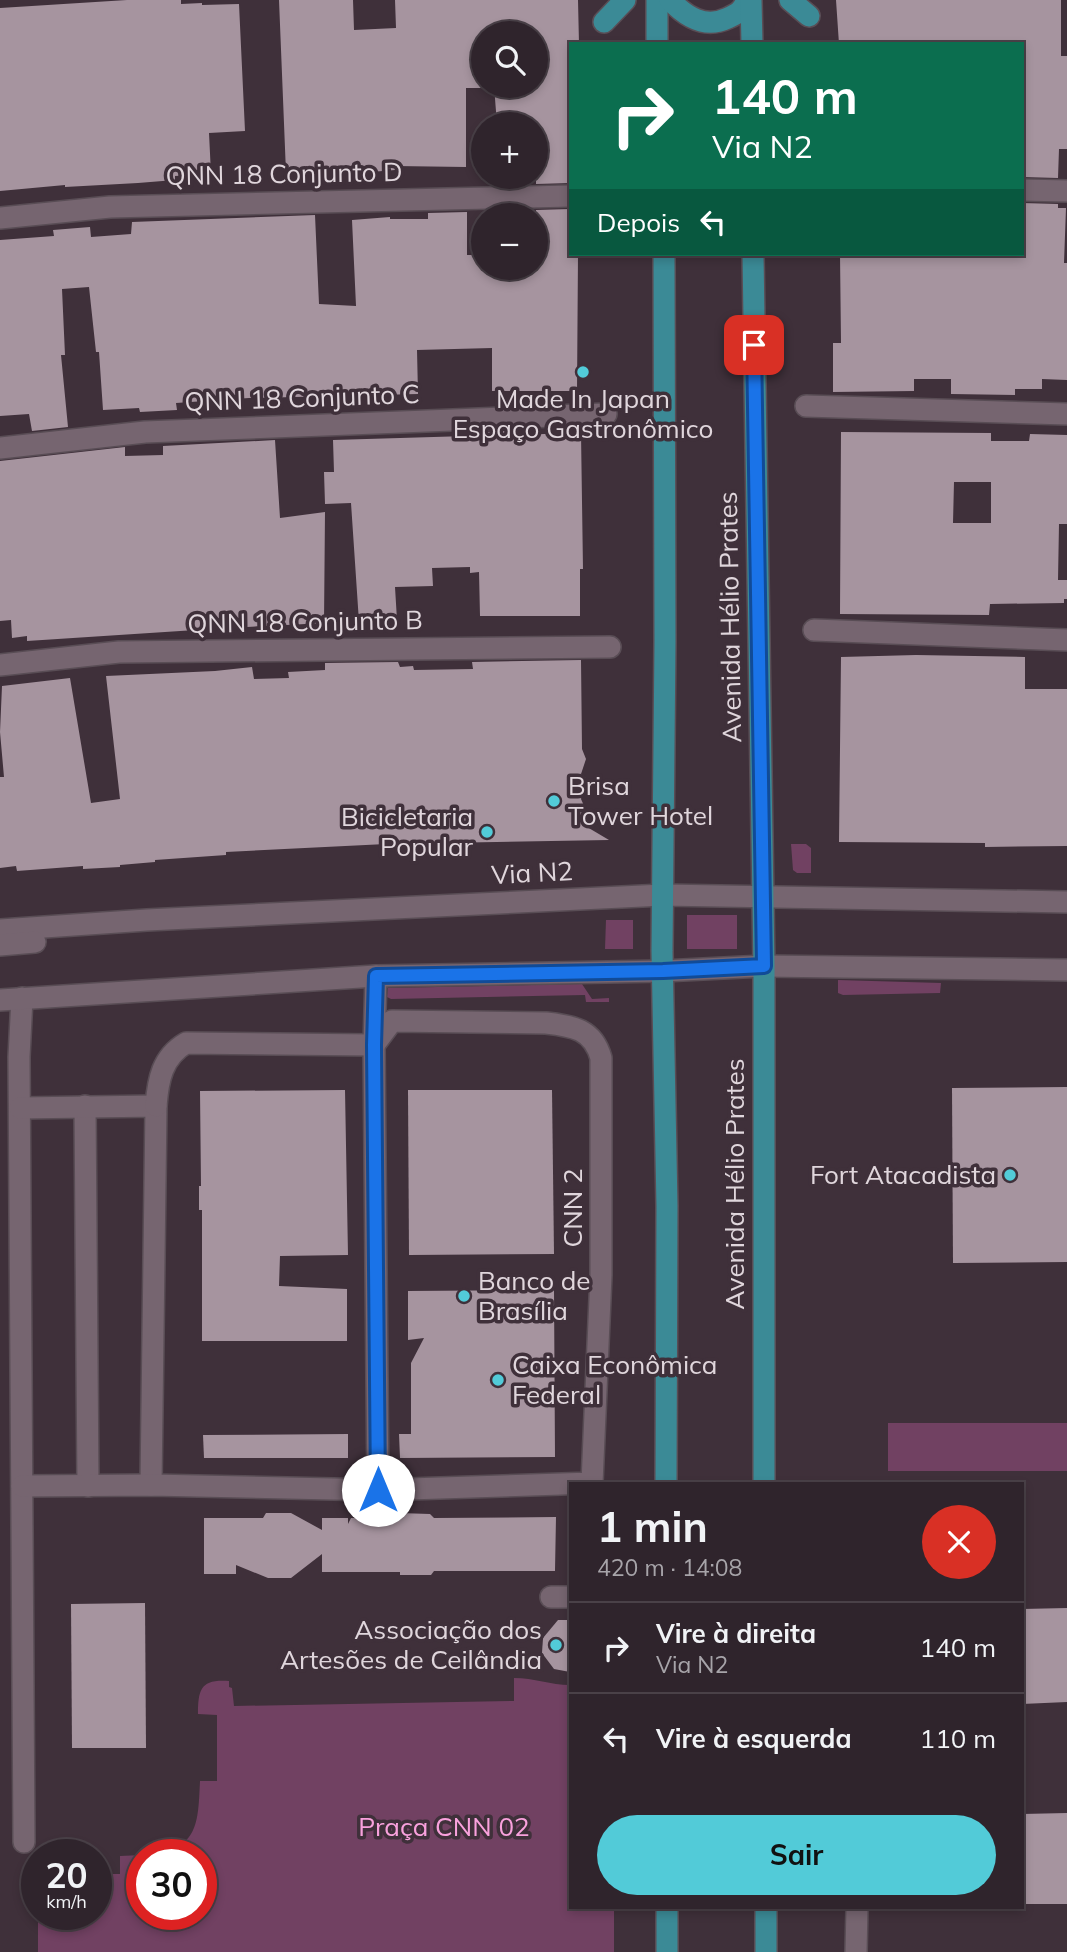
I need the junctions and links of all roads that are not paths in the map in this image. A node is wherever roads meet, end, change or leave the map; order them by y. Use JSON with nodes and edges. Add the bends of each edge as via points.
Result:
{"nodes":[{"id":1,"x":625,"y":0,"type":"edge"},
{"id":2,"x":657,"y":0,"type":"edge"},
{"id":3,"x":670,"y":0,"type":"edge"},
{"id":4,"x":749,"y":0,"type":"edge"},
{"id":5,"x":790,"y":0,"type":"edge"},
{"id":6,"x":809,"y":16,"type":"dead end"},
{"id":7,"x":604,"y":22,"type":"dead end"},
{"id":8,"x":657,"y":42,"type":"edge"},
{"id":9,"x":752,"y":42,"type":"edge"},
{"id":10,"x":1024,"y":190,"type":"edge"},
{"id":11,"x":1067,"y":191,"type":"edge"},
{"id":12,"x":569,"y":196,"type":"edge"},
{"id":13,"x":0,"y":218,"type":"edge"},
{"id":14,"x":664,"y":256,"type":"edge"},
{"id":15,"x":753,"y":256,"type":"edge"},
{"id":16,"x":806,"y":405,"type":"dead end"},
{"id":17,"x":606,"y":414,"type":"dead end"},
{"id":18,"x":1067,"y":414,"type":"edge"},
{"id":19,"x":0,"y":448,"type":"edge"},
{"id":20,"x":814,"y":630,"type":"dead end"},
{"id":21,"x":1067,"y":640,"type":"edge"},
{"id":22,"x":610,"y":648,"type":"dead end"},
{"id":23,"x":0,"y":665,"type":"edge"},
{"id":24,"x":663,"y":895,"type":"junction"},
{"id":25,"x":761,"y":896,"type":"junction"},
{"id":26,"x":1067,"y":902,"type":"edge"},
{"id":27,"x":147,"y":920,"type":"junction"},
{"id":28,"x":0,"y":930,"type":"edge"},
{"id":29,"x":0,"y":945,"type":"edge"},
{"id":30,"x":764,"y":966,"type":"junction"},
{"id":31,"x":1067,"y":970,"type":"edge"},
{"id":32,"x":663,"y":971,"type":"junction"},
{"id":33,"x":376,"y":976,"type":"junction"},
{"id":34,"x":22,"y":998,"type":"junction"},
{"id":35,"x":0,"y":1000,"type":"edge"},
{"id":36,"x":374,"y":1045,"type":"junction"},
{"id":37,"x":85,"y":1106,"type":"junction"},
{"id":38,"x":156,"y":1106,"type":"junction"},
{"id":39,"x":20,"y":1108,"type":"junction"},
{"id":40,"x":592,"y":1482,"type":"edge"},
{"id":41,"x":666,"y":1482,"type":"edge"},
{"id":42,"x":764,"y":1482,"type":"edge"},
{"id":43,"x":151,"y":1485,"type":"junction"},
{"id":44,"x":569,"y":1485,"type":"edge"},
{"id":45,"x":22,"y":1486,"type":"junction"},
{"id":46,"x":88,"y":1486,"type":"junction"},
{"id":47,"x":378,"y":1490,"type":"junction"},
{"id":48,"x":24,"y":1839,"type":"edge"},
{"id":49,"x":667,"y":1909,"type":"edge"},
{"id":50,"x":766,"y":1909,"type":"edge"},
{"id":51,"x":857,"y":1909,"type":"edge"},
{"id":52,"x":667,"y":1952,"type":"edge"},
{"id":53,"x":766,"y":1952,"type":"edge"},
{"id":54,"x":856,"y":1952,"type":"edge"}],
"edges":[{"from":1,"to":7,"type":"main road"},
{"from":2,"to":8,"type":"main road"},
{"from":3,"to":4,"type":"main road","via":[[699,22],[718,23],[741,12]]},
{"from":4,"to":9,"type":"main road"},
{"from":5,"to":6,"type":"main road"},
{"from":10,"to":11,"type":"street"},
{"from":12,"to":13,"type":"street","name":"QNN 18 Conjunto D","via":[[110,207]]},
{"from":14,"to":24,"type":"main road"},
{"from":15,"to":25,"type":"main road","name":"Avenida Hélio Prates"},
{"from":16,"to":18,"type":"street"},
{"from":17,"to":19,"type":"street","name":"QNN 18 Conjunto C","via":[[145,432]]},
{"from":20,"to":21,"type":"street"},
{"from":22,"to":23,"type":"street","name":"QNN 18 Conjunto B","via":[[119,652]]},
{"from":24,"to":25,"type":"street","name":"Via N2"},
{"from":24,"to":27,"type":"street","name":"Via N2"},
{"from":24,"to":32,"type":"main road"},
{"from":25,"to":26,"type":"street","name":"Via N2"},
{"from":25,"to":30,"type":"main road","name":"Avenida Hélio Prates"},
{"from":27,"to":28,"type":"street","name":"Via N2"},
{"from":27,"to":29,"type":"street","via":[[76,939]]},
{"from":30,"to":31,"type":"street"},
{"from":30,"to":32,"type":"street"},
{"from":30,"to":42,"type":"main road","name":"Avenida Hélio Prates"},
{"from":32,"to":33,"type":"street"},
{"from":32,"to":41,"type":"main road"},
{"from":33,"to":34,"type":"street"},
{"from":33,"to":36,"type":"street"},
{"from":34,"to":35,"type":"street"},
{"from":34,"to":39,"type":"street"},
{"from":36,"to":38,"type":"street","via":[[186,1042],[167,1058]]},
{"from":36,"to":40,"type":"street","name":"CNN 2","via":[[392,1021],[546,1023],[579,1030],[597,1045],[601,1058],[601,1275]]},
{"from":36,"to":47,"type":"street"},
{"from":37,"to":38,"type":"street"},
{"from":37,"to":39,"type":"street"},
{"from":37,"to":46,"type":"street"},
{"from":38,"to":43,"type":"street"},
{"from":39,"to":45,"type":"street"},
{"from":43,"to":46,"type":"street","name":"CNN 2"},
{"from":43,"to":47,"type":"street","name":"CNN 2"},
{"from":44,"to":47,"type":"street","name":"CNN 2"},
{"from":45,"to":46,"type":"street","name":"CNN 2"},
{"from":45,"to":48,"type":"street"},
{"from":49,"to":52,"type":"main road"},
{"from":50,"to":53,"type":"main road"},
{"from":51,"to":54,"type":"street"}]}
